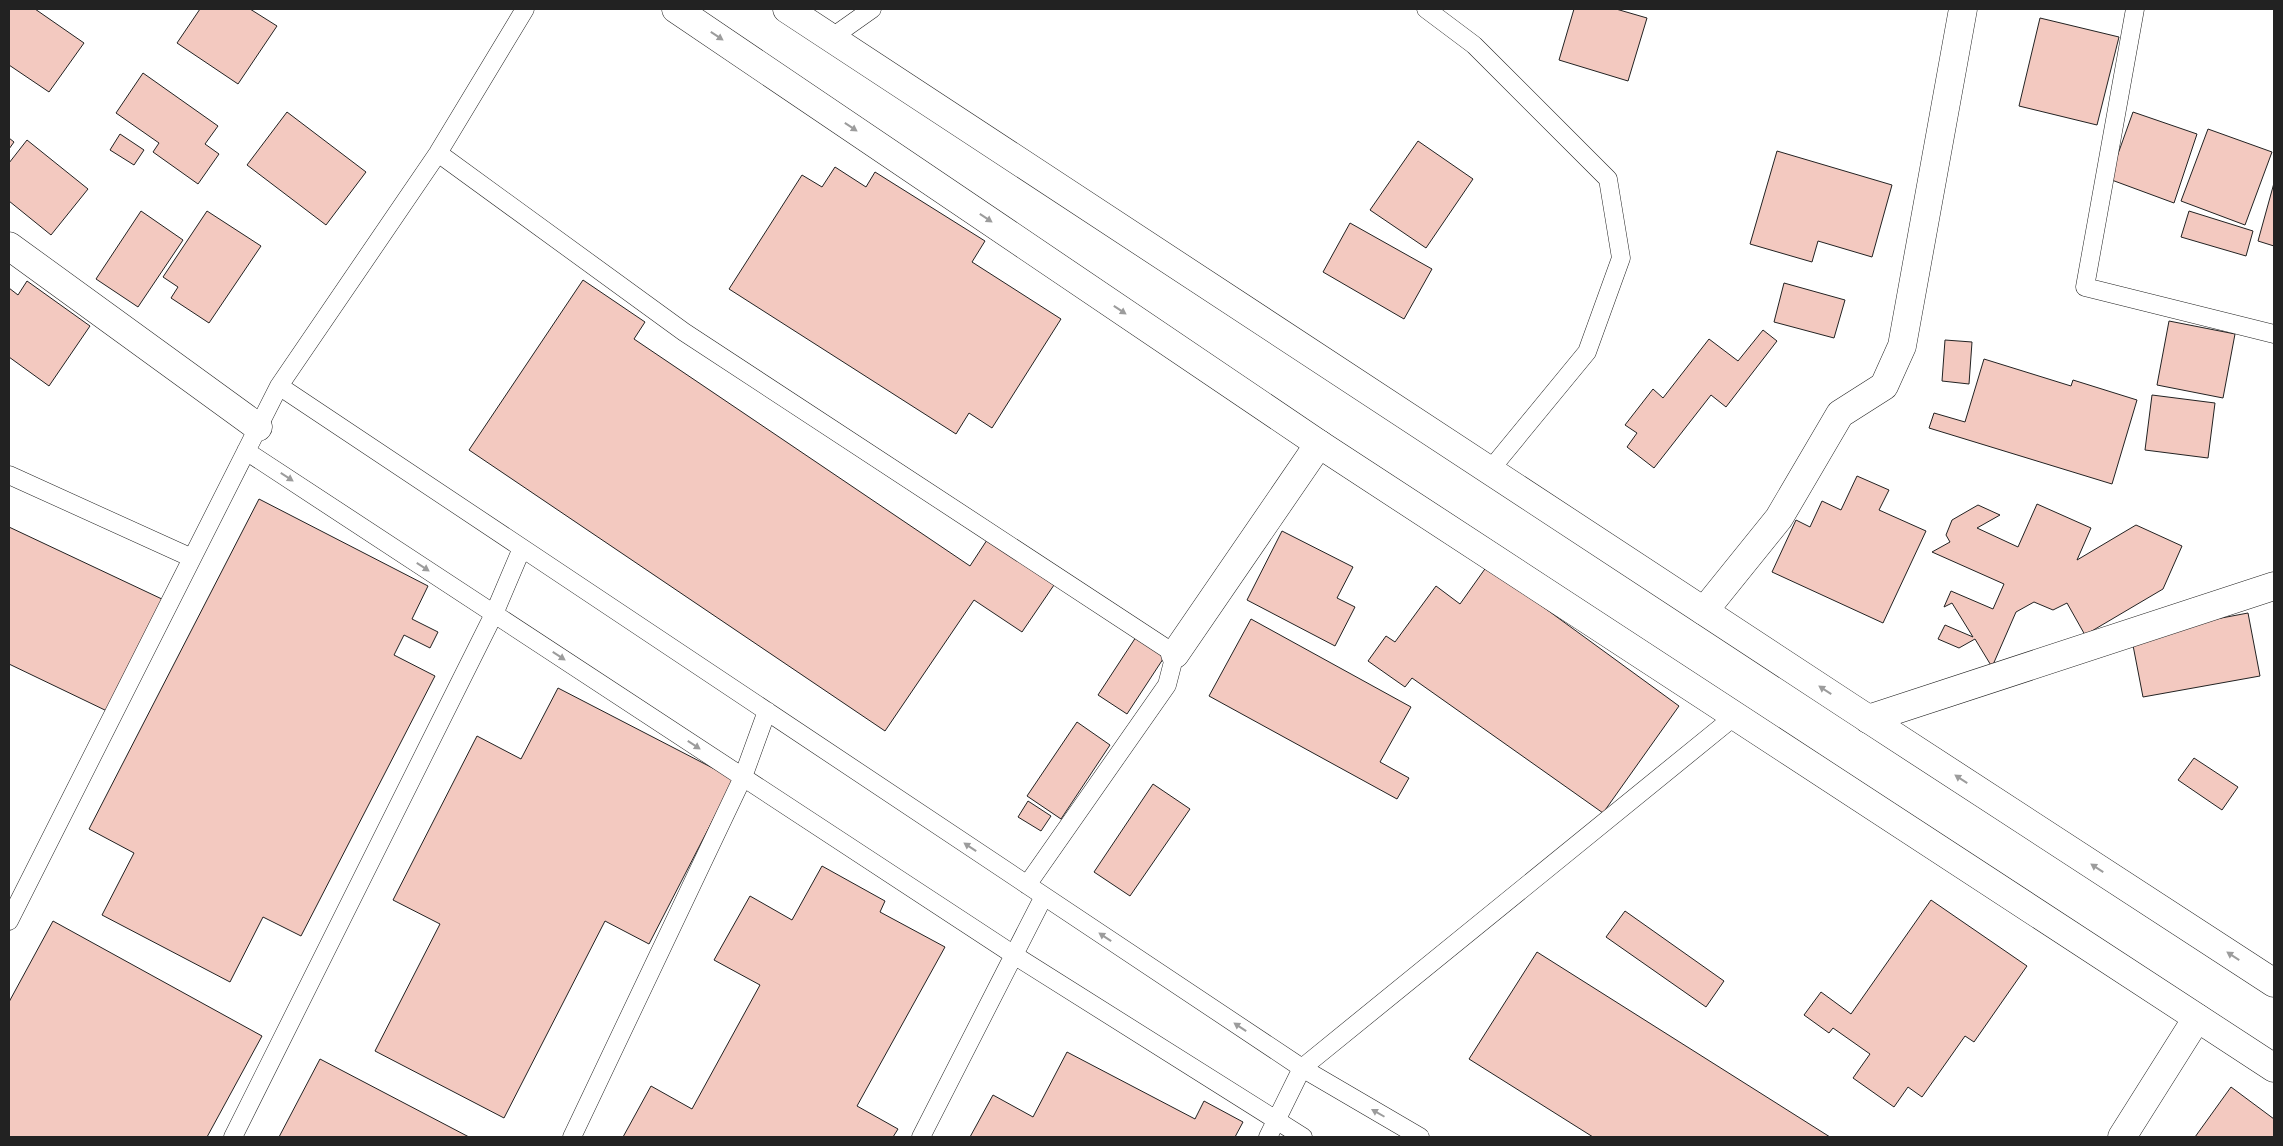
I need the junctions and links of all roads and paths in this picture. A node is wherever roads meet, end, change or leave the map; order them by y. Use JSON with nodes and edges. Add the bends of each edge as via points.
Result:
{"nodes":[{"id":1,"x":525,"y":9,"type":"edge"},
{"id":2,"x":676,"y":9,"type":"edge"},
{"id":3,"x":787,"y":9,"type":"edge"},
{"id":4,"x":872,"y":9,"type":"edge"},
{"id":5,"x":1426,"y":9,"type":"edge"},
{"id":6,"x":1963,"y":9,"type":"edge"},
{"id":7,"x":2135,"y":9,"type":"edge"},
{"id":8,"x":831,"y":38,"type":"junction"},
{"id":9,"x":438,"y":153,"type":"junction"},
{"id":10,"x":9,"y":246,"type":"edge"},
{"id":11,"x":2274,"y":334,"type":"edge"},
{"id":12,"x":279,"y":386,"type":"junction"},
{"id":13,"x":252,"y":439,"type":"junction"},
{"id":14,"x":1319,"y":444,"type":"junction"},
{"id":15,"x":1490,"y":470,"type":"junction"},
{"id":16,"x":9,"y":475,"type":"edge"},
{"id":17,"x":522,"y":548,"type":"junction"},
{"id":18,"x":192,"y":558,"type":"junction"},
{"id":19,"x":2274,"y":586,"type":"edge"},
{"id":20,"x":1704,"y":611,"type":"junction"},
{"id":21,"x":494,"y":614,"type":"junction"},
{"id":22,"x":1175,"y":654,"type":"junction"},
{"id":23,"x":767,"y":711,"type":"junction"},
{"id":24,"x":1736,"y":716,"type":"junction"},
{"id":25,"x":1868,"y":719,"type":"junction"},
{"id":26,"x":743,"y":777,"type":"junction"},
{"id":27,"x":1027,"y":885,"type":"junction"},
{"id":28,"x":1044,"y":896,"type":"junction"},
{"id":29,"x":9,"y":921,"type":"edge"},
{"id":30,"x":1014,"y":955,"type":"junction"},
{"id":31,"x":2274,"y":983,"type":"edge"},
{"id":32,"x":2196,"y":1018,"type":"junction"},
{"id":33,"x":1302,"y":1068,"type":"junction"},
{"id":34,"x":2274,"y":1068,"type":"edge"},
{"id":35,"x":1272,"y":1130,"type":"edge"},
{"id":36,"x":233,"y":1137,"type":"edge"},
{"id":37,"x":572,"y":1137,"type":"edge"},
{"id":38,"x":921,"y":1137,"type":"edge"},
{"id":39,"x":1303,"y":1137,"type":"edge"},
{"id":40,"x":1420,"y":1137,"type":"edge"},
{"id":41,"x":2122,"y":1137,"type":"edge"}],
"edges":[{"from":1,"to":9,"type":"lane"},
{"from":2,"to":14,"type":"main road","one_way":true},
{"from":3,"to":8,"type":"main road"},
{"from":4,"to":8,"type":"lane"},
{"from":5,"to":15,"type":"lane","via":[[1474,45],[1608,179],[1621,258],[1587,352]]},
{"from":6,"to":20,"type":"main road","via":[[1902,346],[1884,386],[1840,414],[1779,518]]},
{"from":7,"to":11,"type":"lane","via":[[2085,287]]},
{"from":8,"to":15,"type":"main road"},
{"from":9,"to":12,"type":"lane"},
{"from":9,"to":22,"type":"lane","via":[[684,332]]},
{"from":10,"to":13,"type":"main road"},
{"from":12,"to":13,"type":"lane"},
{"from":12,"to":17,"type":"lane"},
{"from":13,"to":18,"type":"lane"},
{"from":13,"to":21,"type":"lane","one_way":true},
{"from":14,"to":22,"type":"main road"},
{"from":14,"to":24,"type":"main road"},
{"from":15,"to":20,"type":"main road"},
{"from":16,"to":18,"type":"lane"},
{"from":17,"to":21,"type":"lane"},
{"from":17,"to":23,"type":"lane"},
{"from":18,"to":29,"type":"lane"},
{"from":19,"to":25,"type":"main road"},
{"from":25,"to":20,"type":"main road","one_way":true},
{"from":21,"to":26,"type":"lane","one_way":true},
{"from":21,"to":36,"type":"lane"},
{"from":22,"to":27,"type":"lane","via":[[1167,685]]},
{"from":23,"to":26,"type":"lane"},
{"from":27,"to":23,"type":"lane","one_way":true},
{"from":24,"to":32,"type":"main road"},
{"from":24,"to":33,"type":"lane"},
{"from":31,"to":25,"type":"main road","one_way":true},
{"from":26,"to":30,"type":"lane"},
{"from":26,"to":37,"type":"lane"},
{"from":27,"to":28,"type":"lane"},
{"from":28,"to":30,"type":"lane"},
{"from":33,"to":28,"type":"lane","one_way":true},
{"from":30,"to":35,"type":"lane"},
{"from":30,"to":38,"type":"lane"},
{"from":32,"to":34,"type":"main road"},
{"from":32,"to":41,"type":"main road"},
{"from":33,"to":35,"type":"lane"},
{"from":40,"to":33,"type":"lane","one_way":true},
{"from":35,"to":39,"type":"lane"}]}
